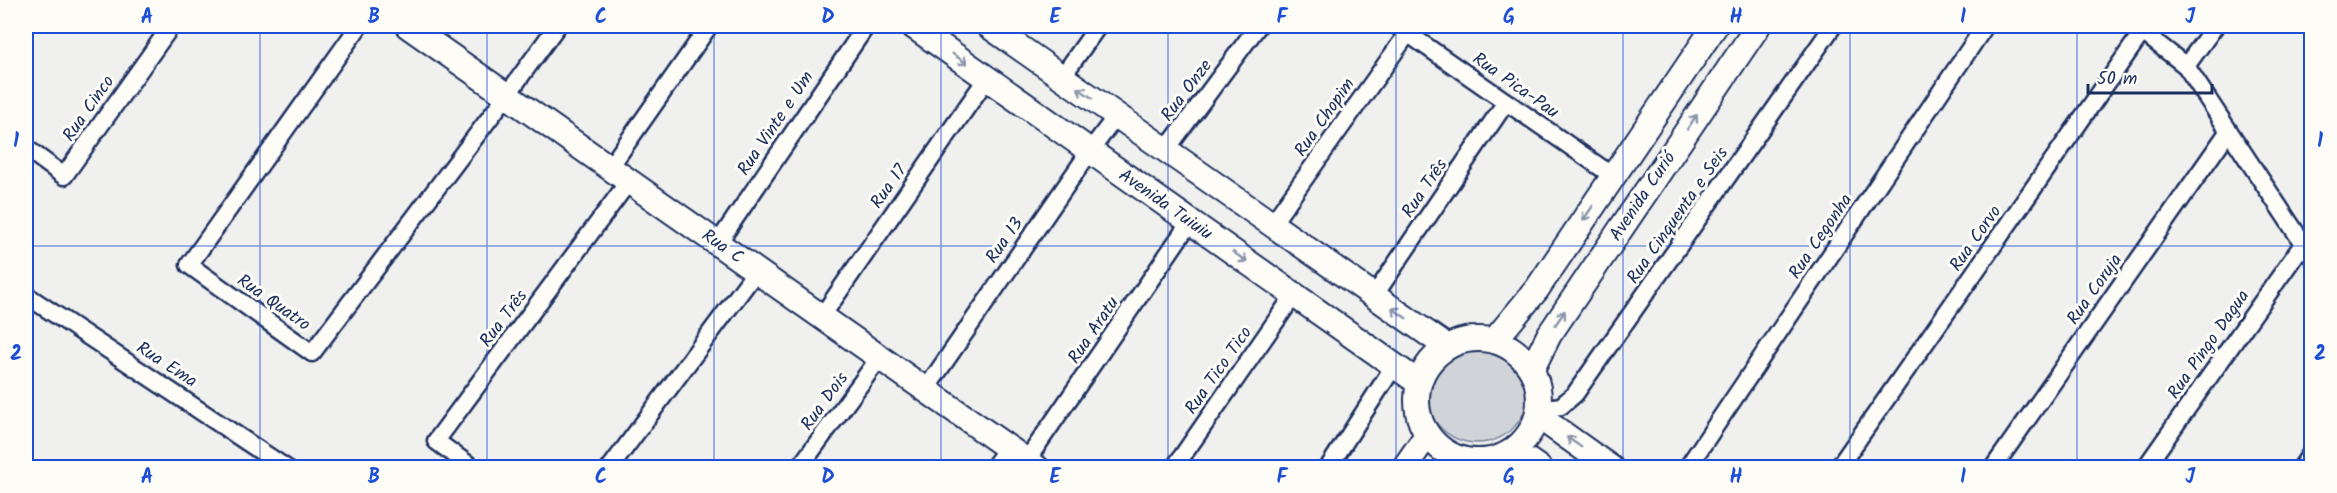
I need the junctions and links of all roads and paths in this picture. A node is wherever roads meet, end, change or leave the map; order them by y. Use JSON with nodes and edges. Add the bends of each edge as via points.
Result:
{"nodes":[{"id":1,"x":171,"y":26,"type":"edge"},
{"id":2,"x":359,"y":26,"type":"edge"},
{"id":3,"x":408,"y":26,"type":"edge"},
{"id":4,"x":556,"y":26,"type":"edge"},
{"id":5,"x":709,"y":26,"type":"edge"},
{"id":6,"x":866,"y":26,"type":"edge"},
{"id":7,"x":913,"y":26,"type":"edge"},
{"id":8,"x":989,"y":26,"type":"edge"},
{"id":9,"x":1098,"y":26,"type":"edge"},
{"id":10,"x":1258,"y":26,"type":"edge"},
{"id":11,"x":1715,"y":26,"type":"edge"},
{"id":12,"x":1758,"y":26,"type":"edge"},
{"id":13,"x":1833,"y":26,"type":"edge"},
{"id":14,"x":1985,"y":26,"type":"edge"},
{"id":15,"x":2215,"y":26,"type":"edge"},
{"id":16,"x":2139,"y":28,"type":"edge"},
{"id":17,"x":1402,"y":29,"type":"edge"},
{"id":18,"x":2186,"y":66,"type":"junction"},
{"id":19,"x":1062,"y":77,"type":"junction"},
{"id":20,"x":987,"y":78,"type":"junction"},
{"id":21,"x":507,"y":95,"type":"junction"},
{"id":22,"x":1506,"y":102,"type":"junction"},
{"id":23,"x":1117,"y":115,"type":"junction"},
{"id":24,"x":2228,"y":132,"type":"junction"},
{"id":25,"x":26,"y":148,"type":"edge"},
{"id":26,"x":1166,"y":150,"type":"junction"},
{"id":27,"x":1090,"y":151,"type":"junction"},
{"id":28,"x":620,"y":174,"type":"junction"},
{"id":29,"x":1613,"y":177,"type":"junction"},
{"id":30,"x":1190,"y":222,"type":"junction"},
{"id":31,"x":1272,"y":224,"type":"junction"},
{"id":32,"x":717,"y":243,"type":"junction"},
{"id":33,"x":2307,"y":250,"type":"edge"},
{"id":34,"x":757,"y":270,"type":"junction"},
{"id":35,"x":26,"y":295,"type":"edge"},
{"id":36,"x":1294,"y":295,"type":"junction"},
{"id":37,"x":1374,"y":296,"type":"junction"},
{"id":38,"x":822,"y":316,"type":"junction"},
{"id":39,"x":1494,"y":341,"type":"junction"},
{"id":40,"x":1447,"y":347,"type":"junction"},
{"id":41,"x":880,"y":357,"type":"junction"},
{"id":42,"x":1394,"y":366,"type":"junction"},
{"id":43,"x":1532,"y":369,"type":"junction"},
{"id":44,"x":1419,"y":383,"type":"junction"},
{"id":45,"x":926,"y":389,"type":"junction"},
{"id":46,"x":1539,"y":412,"type":"junction"},
{"id":47,"x":1427,"y":435,"type":"junction"},
{"id":48,"x":1008,"y":447,"type":"junction"},
{"id":49,"x":2312,"y":452,"type":"edge"},
{"id":50,"x":1506,"y":455,"type":"junction"},
{"id":51,"x":1455,"y":463,"type":"edge"},
{"id":52,"x":1032,"y":464,"type":"edge"},
{"id":53,"x":286,"y":468,"type":"edge"},
{"id":54,"x":473,"y":468,"type":"edge"},
{"id":55,"x":610,"y":468,"type":"edge"},
{"id":56,"x":799,"y":468,"type":"edge"},
{"id":57,"x":993,"y":468,"type":"edge"},
{"id":58,"x":1174,"y":468,"type":"edge"},
{"id":59,"x":1328,"y":468,"type":"edge"},
{"id":60,"x":1404,"y":468,"type":"edge"},
{"id":61,"x":1539,"y":468,"type":"edge"},
{"id":62,"x":1611,"y":468,"type":"edge"},
{"id":63,"x":1687,"y":468,"type":"edge"},
{"id":64,"x":1838,"y":468,"type":"edge"},
{"id":65,"x":1993,"y":468,"type":"edge"},
{"id":66,"x":2145,"y":468,"type":"edge"},
{"id":67,"x":2301,"y":468,"type":"edge"}],
"edges":[{"from":1,"to":25,"type":"street","name":"Rua Cinco","via":[[64,176]]},
{"from":2,"to":21,"type":"street","name":"Rua Quatro","via":[[189,265],[312,353]]},
{"from":3,"to":21,"type":"main road","name":"Rua C"},
{"from":4,"to":21,"type":"street"},
{"from":5,"to":28,"type":"street"},
{"from":6,"to":32,"type":"street","name":"Rua Vinte e Um"},
{"from":7,"to":20,"type":"main road","name":"Avenida Tuiuiu","one_way":true},
{"from":8,"to":19,"type":"main road"},
{"from":9,"to":19,"type":"street"},
{"from":10,"to":26,"type":"street","name":"Rua Onze"},
{"from":11,"to":29,"type":"main road","name":"Avenida Curió"},
{"from":43,"to":12,"type":"main road","name":"Avenida Curió","one_way":true,"via":[[1549,335]]},
{"from":13,"to":46,"type":"street","name":"Rua Cinquenta e Seis","via":[[1575,394],[1561,406]]},
{"from":14,"to":63,"type":"street","name":"Rua Cegonha"},
{"from":15,"to":18,"type":"street"},
{"from":16,"to":18,"type":"street"},
{"from":16,"to":64,"type":"street","name":"Rua Corvo"},
{"from":17,"to":22,"type":"street","name":"Rua Pica-Pau"},
{"from":17,"to":31,"type":"street","name":"Rua Chopim"},
{"from":18,"to":24,"type":"street"},
{"from":23,"to":19,"type":"main road","one_way":true},
{"from":20,"to":27,"type":"main road","name":"Avenida Tuiuiu"},
{"from":20,"to":38,"type":"street","name":"Rua 17"},
{"from":21,"to":28,"type":"main road","name":"Rua C"},
{"from":22,"to":29,"type":"street","name":"Rua Pica-Pau"},
{"from":22,"to":37,"type":"street","name":"Rua Três"},
{"from":23,"to":26,"type":"main road"},
{"from":23,"to":27,"type":"street","name":"Rua 13"},
{"from":24,"to":33,"type":"street"},
{"from":24,"to":65,"type":"street","name":"Rua Coruja"},
{"from":26,"to":31,"type":"main road"},
{"from":27,"to":30,"type":"main road","name":"Avenida Tuiuiu"},
{"from":27,"to":45,"type":"street","name":"Rua 13"},
{"from":28,"to":32,"type":"main road","name":"Rua C"},
{"from":28,"to":54,"type":"street","name":"Rua Três","via":[[436,441]]},
{"from":29,"to":39,"type":"main road","name":"Avenida Curió","one_way":true,"via":[[1538,289]]},
{"from":30,"to":36,"type":"main road","name":"Avenida Tuiuiu","one_way":true},
{"from":30,"to":52,"type":"street","name":"Rua Aratu"},
{"from":31,"to":37,"type":"main road"},
{"from":32,"to":34,"type":"main road","name":"Rua C"},
{"from":33,"to":66,"type":"street","name":"Rua Pingo Dagua"},
{"from":34,"to":38,"type":"main road","name":"Rua C"},
{"from":34,"to":55,"type":"street"},
{"from":35,"to":53,"type":"street","name":"Rua Ema"},
{"from":36,"to":42,"type":"main road","name":"Avenida Tuiuiu"},
{"from":36,"to":58,"type":"street","name":"Rua Tico Tico"},
{"from":40,"to":37,"type":"main road","one_way":true},
{"from":38,"to":41,"type":"main road","name":"Rua C"},
{"from":39,"to":40,"type":"main road","via":[[1470,340]]},
{"from":39,"to":43,"type":"main road","via":[[1516,352]]},
{"from":40,"to":44,"type":"main road","via":[[1425,369]]},
{"from":41,"to":45,"type":"main road","name":"Rua C"},
{"from":41,"to":56,"type":"street","name":"Rua Dois"},
{"from":42,"to":44,"type":"main road","name":"Avenida Tuiuiu"},
{"from":42,"to":59,"type":"street"},
{"from":43,"to":46,"type":"main road","via":[[1539,389]]},
{"from":44,"to":47,"type":"main road","via":[[1416,401]]},
{"from":45,"to":48,"type":"main road","name":"Rua C"},
{"from":46,"to":50,"type":"main road","via":[[1531,432]]},
{"from":62,"to":46,"type":"main road","one_way":true},
{"from":47,"to":51,"type":"main road"},
{"from":47,"to":60,"type":"main road"},
{"from":48,"to":52,"type":"main road","name":"Rua C"},
{"from":48,"to":57,"type":"street"},
{"from":49,"to":67,"type":"street"},
{"from":50,"to":51,"type":"main road"},
{"from":50,"to":61,"type":"main road"}]}
